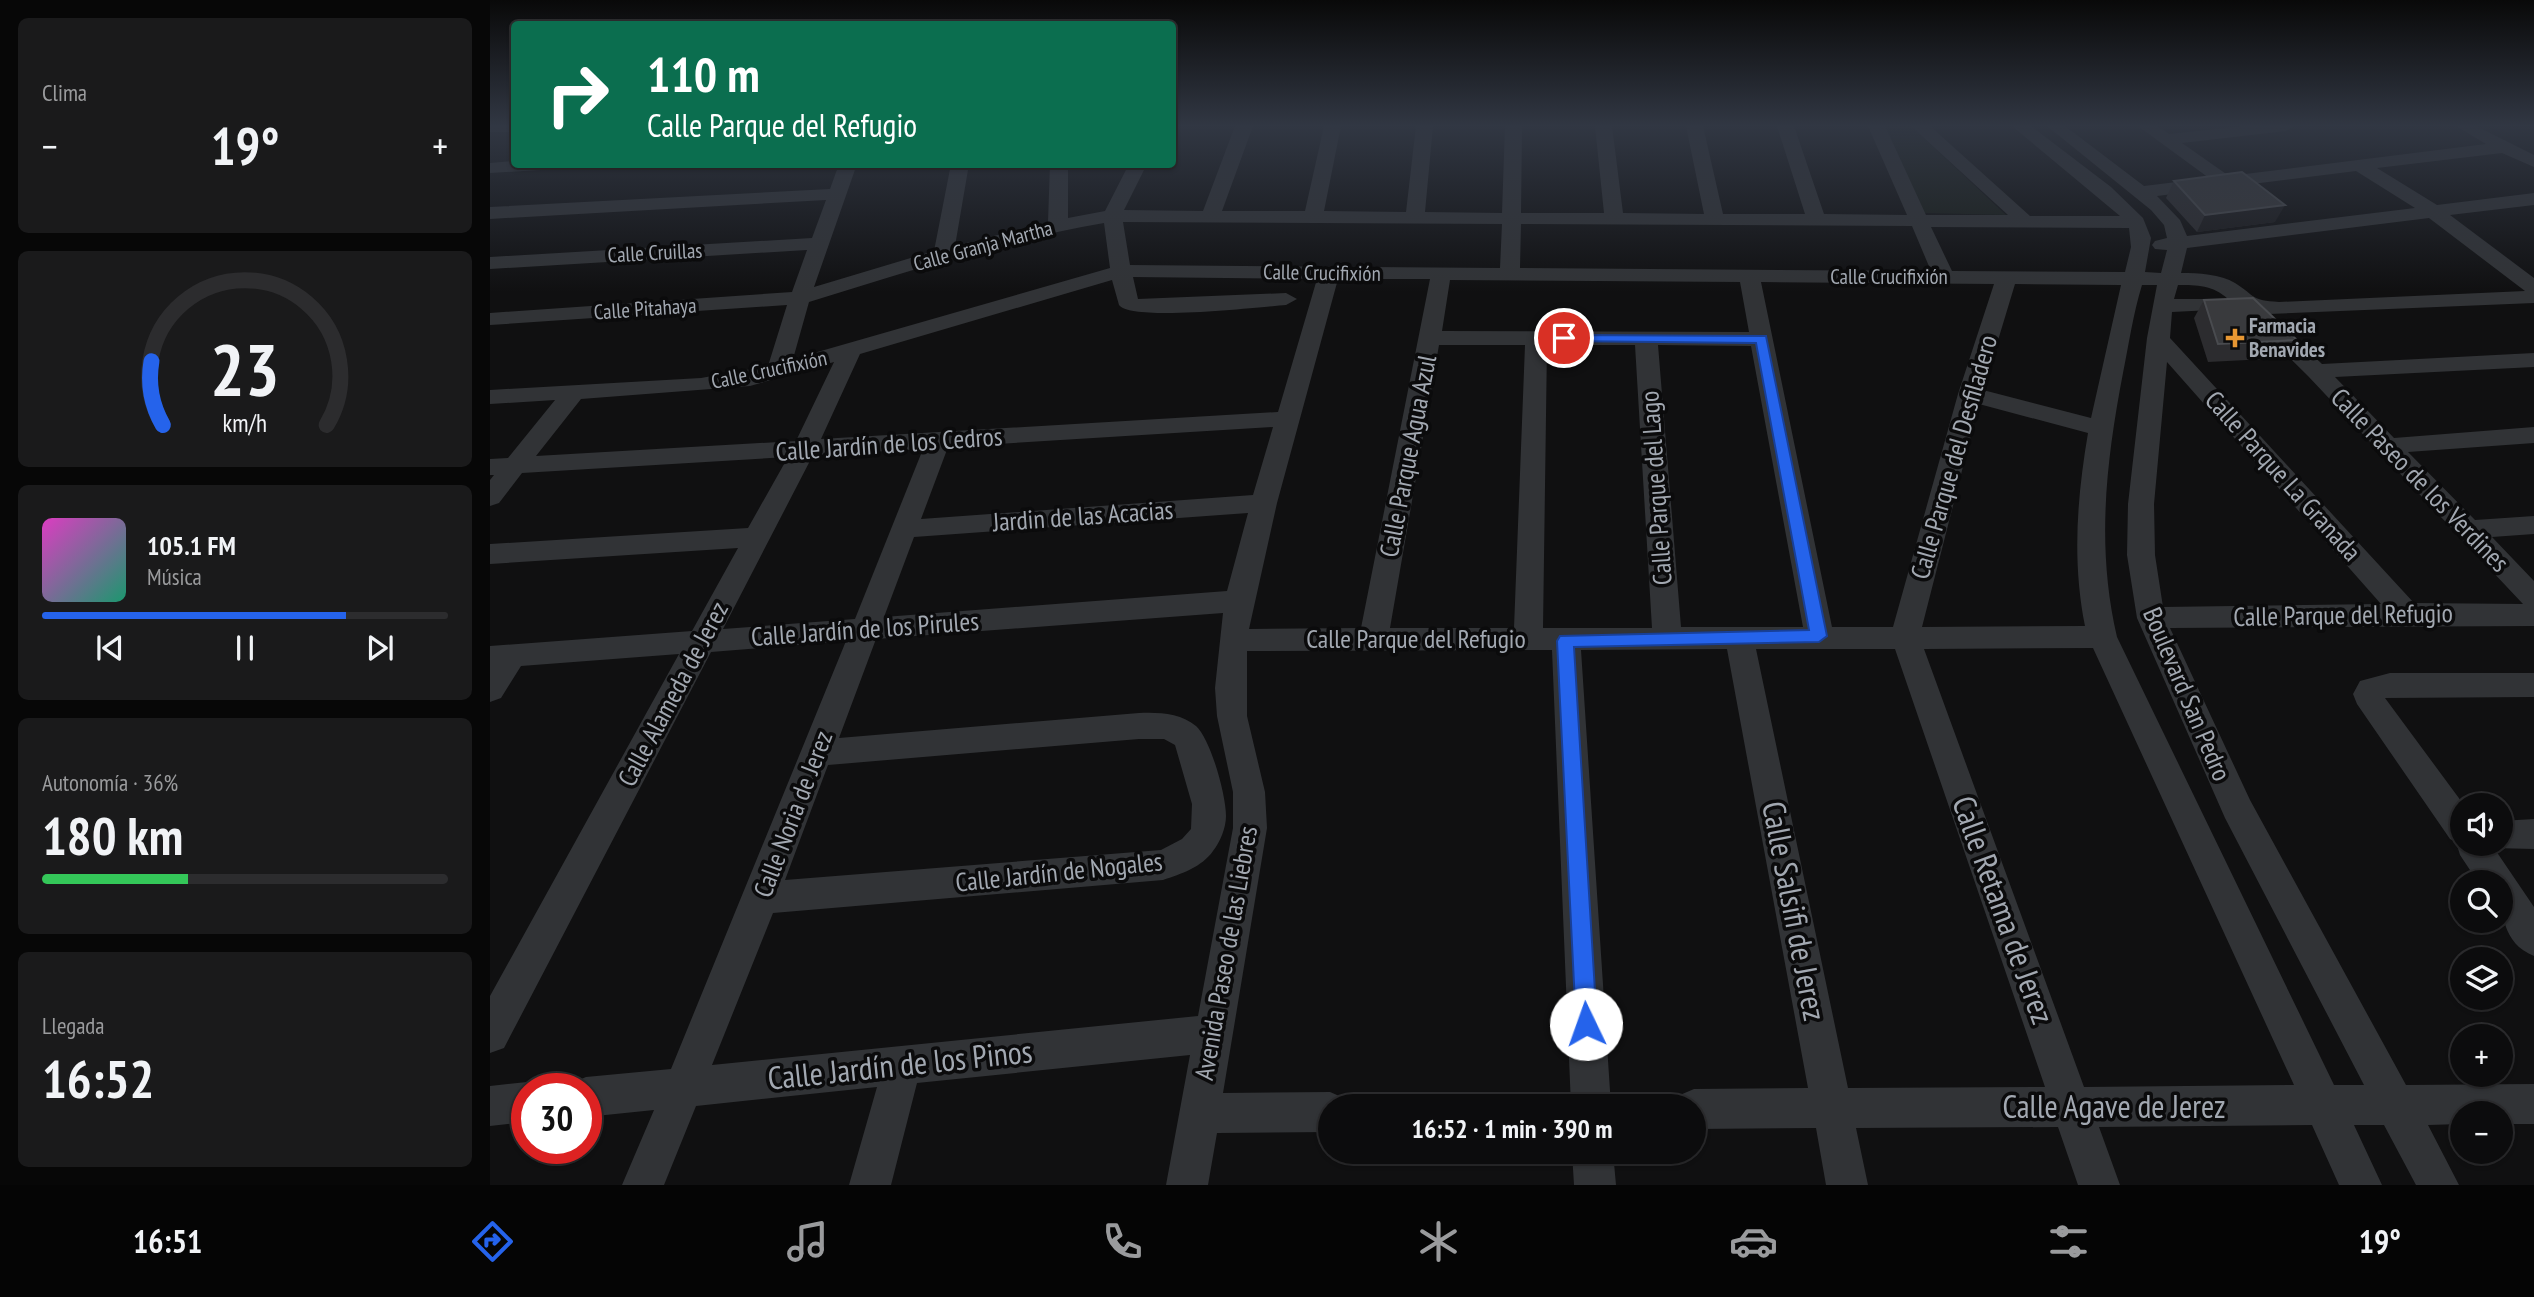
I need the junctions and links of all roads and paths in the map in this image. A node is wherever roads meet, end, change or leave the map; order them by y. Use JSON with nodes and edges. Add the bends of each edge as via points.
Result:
{"nodes":[{"id":1,"x":842,"y":181,"type":"edge"},
{"id":2,"x":957,"y":181,"type":"edge"},
{"id":3,"x":1059,"y":181,"type":"edge"},
{"id":4,"x":1129,"y":181,"type":"edge"},
{"id":5,"x":1223,"y":181,"type":"edge"},
{"id":6,"x":1322,"y":181,"type":"edge"},
{"id":7,"x":1419,"y":181,"type":"edge"},
{"id":8,"x":1513,"y":181,"type":"edge"},
{"id":9,"x":1610,"y":181,"type":"edge"},
{"id":10,"x":1707,"y":181,"type":"edge"},
{"id":11,"x":1804,"y":181,"type":"edge"},
{"id":12,"x":1902,"y":181,"type":"edge"},
{"id":13,"x":1982,"y":181,"type":"edge"},
{"id":14,"x":2091,"y":181,"type":"edge"},
{"id":15,"x":2127,"y":181,"type":"edge"},
{"id":16,"x":2223,"y":181,"type":"edge"},
{"id":17,"x":2385,"y":181,"type":"edge"},
{"id":18,"x":2141,"y":192,"type":"junction"},
{"id":19,"x":838,"y":194,"type":"junction"},
{"id":20,"x":2529,"y":204,"type":"edge"},
{"id":21,"x":2434,"y":212,"type":"junction"},
{"id":22,"x":490,"y":214,"type":"edge"},
{"id":23,"x":1211,"y":214,"type":"junction"},
{"id":24,"x":1314,"y":215,"type":"junction"},
{"id":25,"x":1112,"y":216,"type":"junction"},
{"id":26,"x":1415,"y":216,"type":"junction"},
{"id":27,"x":1513,"y":217,"type":"junction"},
{"id":28,"x":1614,"y":217,"type":"junction"},
{"id":29,"x":1714,"y":217,"type":"junction"},
{"id":30,"x":1816,"y":219,"type":"junction"},
{"id":31,"x":1919,"y":220,"type":"junction"},
{"id":32,"x":2025,"y":220,"type":"junction"},
{"id":33,"x":2136,"y":222,"type":"junction"},
{"id":34,"x":1058,"y":225,"type":"junction"},
{"id":35,"x":821,"y":243,"type":"junction"},
{"id":36,"x":2178,"y":245,"type":"junction"},
{"id":37,"x":2142,"y":246,"type":"junction"},
{"id":38,"x":943,"y":255,"type":"junction"},
{"id":39,"x":490,"y":263,"type":"edge"},
{"id":40,"x":1122,"y":271,"type":"junction"},
{"id":41,"x":1329,"y":273,"type":"junction"},
{"id":42,"x":1441,"y":275,"type":"junction"},
{"id":43,"x":1510,"y":275,"type":"junction"},
{"id":44,"x":1749,"y":276,"type":"junction"},
{"id":45,"x":1944,"y":277,"type":"junction"},
{"id":46,"x":2006,"y":278,"type":"junction"},
{"id":47,"x":2170,"y":278,"type":"junction"},
{"id":48,"x":2534,"y":288,"type":"edge"},
{"id":49,"x":2129,"y":289,"type":"junction"},
{"id":50,"x":2534,"y":297,"type":"edge"},
{"id":51,"x":800,"y":298,"type":"junction"},
{"id":52,"x":1286,"y":299,"type":"dead end"},
{"id":53,"x":2162,"y":306,"type":"junction"},
{"id":54,"x":2250,"y":307,"type":"junction"},
{"id":55,"x":490,"y":320,"type":"edge"},
{"id":56,"x":1430,"y":338,"type":"junction"},
{"id":57,"x":1536,"y":338,"type":"junction"},
{"id":58,"x":2158,"y":338,"type":"junction"},
{"id":59,"x":1646,"y":339,"type":"junction"},
{"id":60,"x":1761,"y":339,"type":"junction"},
{"id":61,"x":850,"y":352,"type":"junction"},
{"id":62,"x":2534,"y":360,"type":"edge"},
{"id":63,"x":2316,"y":371,"type":"junction"},
{"id":64,"x":778,"y":372,"type":"junction"},
{"id":65,"x":573,"y":393,"type":"junction"},
{"id":66,"x":1970,"y":394,"type":"junction"},
{"id":67,"x":490,"y":397,"type":"edge"},
{"id":68,"x":1287,"y":419,"type":"junction"},
{"id":69,"x":2102,"y":429,"type":"junction"},
{"id":70,"x":2534,"y":435,"type":"edge"},
{"id":71,"x":938,"y":441,"type":"junction"},
{"id":72,"x":2387,"y":446,"type":"junction"},
{"id":73,"x":804,"y":450,"type":"junction"},
{"id":74,"x":502,"y":466,"type":"edge"},
{"id":75,"x":490,"y":497,"type":"edge"},
{"id":76,"x":1264,"y":503,"type":"junction"},
{"id":77,"x":2534,"y":525,"type":"edge"},
{"id":78,"x":903,"y":529,"type":"junction"},
{"id":79,"x":2467,"y":530,"type":"junction"},
{"id":80,"x":757,"y":537,"type":"junction"},
{"id":81,"x":490,"y":554,"type":"edge"},
{"id":82,"x":2534,"y":598,"type":"edge"},
{"id":83,"x":1239,"y":601,"type":"junction"},
{"id":84,"x":2407,"y":614,"type":"junction"},
{"id":85,"x":2534,"y":615,"type":"edge"},
{"id":86,"x":2151,"y":618,"type":"junction"},
{"id":87,"x":865,"y":629,"type":"junction"},
{"id":88,"x":1819,"y":636,"type":"junction"},
{"id":89,"x":1905,"y":636,"type":"junction"},
{"id":90,"x":2102,"y":636,"type":"junction"},
{"id":91,"x":1667,"y":637,"type":"junction"},
{"id":92,"x":1739,"y":637,"type":"junction"},
{"id":93,"x":1374,"y":638,"type":"junction"},
{"id":94,"x":1528,"y":639,"type":"junction"},
{"id":95,"x":1233,"y":640,"type":"junction"},
{"id":96,"x":701,"y":641,"type":"junction"},
{"id":97,"x":1566,"y":641,"type":"junction"},
{"id":98,"x":501,"y":656,"type":"edge"},
{"id":99,"x":2534,"y":685,"type":"edge"},
{"id":100,"x":490,"y":690,"type":"edge"},
{"id":101,"x":817,"y":753,"type":"junction"},
{"id":102,"x":2450,"y":812,"type":"edge"},
{"id":103,"x":2534,"y":834,"type":"edge"},
{"id":104,"x":2513,"y":835,"type":"edge"},
{"id":105,"x":761,"y":898,"type":"junction"},
{"id":106,"x":2513,"y":906,"type":"edge"},
{"id":107,"x":2534,"y":939,"type":"edge"},
{"id":108,"x":490,"y":1034,"type":"edge"},
{"id":109,"x":1213,"y":1034,"type":"junction"},
{"id":110,"x":903,"y":1064,"type":"junction"},
{"id":111,"x":683,"y":1087,"type":"junction"},
{"id":112,"x":1590,"y":1094,"type":"edge"},
{"id":113,"x":602,"y":1095,"type":"edge"},
{"id":114,"x":2396,"y":1103,"type":"junction"},
{"id":115,"x":511,"y":1104,"type":"edge"},
{"id":116,"x":2534,"y":1104,"type":"edge"},
{"id":117,"x":490,"y":1106,"type":"edge"},
{"id":118,"x":2322,"y":1107,"type":"junction"},
{"id":119,"x":1833,"y":1108,"type":"junction"},
{"id":120,"x":2074,"y":1108,"type":"junction"},
{"id":121,"x":1706,"y":1109,"type":"edge"},
{"id":122,"x":1318,"y":1112,"type":"edge"},
{"id":123,"x":1199,"y":1113,"type":"junction"},
{"id":124,"x":1594,"y":1164,"type":"edge"},
{"id":125,"x":643,"y":1185,"type":"edge"},
{"id":126,"x":870,"y":1185,"type":"edge"},
{"id":127,"x":1187,"y":1185,"type":"edge"},
{"id":128,"x":1595,"y":1185,"type":"edge"},
{"id":129,"x":1847,"y":1185,"type":"edge"},
{"id":130,"x":2099,"y":1185,"type":"edge"},
{"id":131,"x":2361,"y":1185,"type":"edge"},
{"id":132,"x":2438,"y":1185,"type":"edge"}],
"edges":[{"from":1,"to":19,"type":"street"},
{"from":2,"to":38,"type":"street"},
{"from":3,"to":34,"type":"street"},
{"from":4,"to":25,"type":"street"},
{"from":5,"to":23,"type":"street"},
{"from":6,"to":24,"type":"street"},
{"from":7,"to":26,"type":"street"},
{"from":8,"to":27,"type":"street"},
{"from":9,"to":28,"type":"street"},
{"from":10,"to":29,"type":"street"},
{"from":11,"to":30,"type":"street"},
{"from":12,"to":31,"type":"street"},
{"from":13,"to":32,"type":"street"},
{"from":14,"to":33,"type":"street"},
{"from":15,"to":18,"type":"street"},
{"from":16,"to":18,"type":"street"},
{"from":17,"to":21,"type":"street"},
{"from":18,"to":36,"type":"street","via":[[2168,216]]},
{"from":19,"to":22,"type":"street"},
{"from":19,"to":35,"type":"street"},
{"from":20,"to":21,"type":"street"},
{"from":21,"to":36,"type":"street"},
{"from":21,"to":48,"type":"street"},
{"from":23,"to":24,"type":"street","name":"Calle Granja Martha"},
{"from":23,"to":25,"type":"street","name":"Calle Granja Martha"},
{"from":24,"to":26,"type":"street","name":"Calle Granja Martha"},
{"from":25,"to":34,"type":"street","name":"Calle Granja Martha"},
{"from":25,"to":40,"type":"street"},
{"from":26,"to":27,"type":"street","name":"Calle Granja Martha"},
{"from":27,"to":28,"type":"street","name":"Calle Granja Martha"},
{"from":27,"to":43,"type":"street"},
{"from":28,"to":29,"type":"street","name":"Calle Granja Martha"},
{"from":29,"to":30,"type":"street","name":"Calle Granja Martha"},
{"from":30,"to":31,"type":"street","name":"Calle Granja Martha"},
{"from":31,"to":32,"type":"street","name":"Calle Granja Martha"},
{"from":31,"to":45,"type":"street"},
{"from":32,"to":33,"type":"street","name":"Calle Granja Martha"},
{"from":33,"to":37,"type":"street"},
{"from":34,"to":38,"type":"street","name":"Calle Granja Martha"},
{"from":35,"to":39,"type":"street","name":"Calle Cruillas"},
{"from":35,"to":51,"type":"street"},
{"from":36,"to":37,"type":"street"},
{"from":36,"to":47,"type":"street","name":"Boulevard San Pedro"},
{"from":37,"to":49,"type":"street","name":"Boulevard San Pedro"},
{"from":38,"to":51,"type":"street","name":"Calle Granja Martha"},
{"from":40,"to":41,"type":"street","name":"Calle Crucifixión"},
{"from":40,"to":52,"type":"street","via":[[1126,300],[1140,307]]},
{"from":40,"to":61,"type":"street","name":"Calle Crucifixión"},
{"from":41,"to":42,"type":"street","name":"Calle Crucifixión"},
{"from":41,"to":68,"type":"street","name":"Avenida Paseo de las Liebres"},
{"from":42,"to":43,"type":"street","name":"Calle Crucifixión"},
{"from":42,"to":56,"type":"street","name":"Calle Parque Agua Azul"},
{"from":43,"to":44,"type":"street","name":"Calle Crucifixión"},
{"from":44,"to":45,"type":"street","name":"Calle Crucifixión"},
{"from":44,"to":60,"type":"street"},
{"from":45,"to":46,"type":"street","name":"Calle Crucifixión"},
{"from":46,"to":49,"type":"street","name":"Calle Crucifixión"},
{"from":46,"to":66,"type":"street","name":"Calle Parque del Desfiladero"},
{"from":47,"to":49,"type":"street","name":"Calle Crucifixión"},
{"from":47,"to":53,"type":"street","name":"Boulevard San Pedro"},
{"from":47,"to":54,"type":"street","name":"Calle Paseo de los Verdines","via":[[2226,286]]},
{"from":49,"to":69,"type":"street","name":"Boulevard San Pedro"},
{"from":50,"to":54,"type":"street"},
{"from":51,"to":55,"type":"street","name":"Calle Pitahaya"},
{"from":51,"to":64,"type":"street"},
{"from":53,"to":54,"type":"street"},
{"from":53,"to":58,"type":"street","name":"Boulevard San Pedro"},
{"from":54,"to":63,"type":"street","name":"Calle Paseo de los Verdines"},
{"from":56,"to":57,"type":"street"},
{"from":56,"to":93,"type":"street","name":"Calle Parque Agua Azul"},
{"from":57,"to":59,"type":"street"},
{"from":57,"to":94,"type":"street"},
{"from":58,"to":84,"type":"street","name":"Calle Parque La Granada"},
{"from":58,"to":86,"type":"street","name":"Boulevard San Pedro","via":[[2141,504],[2142,575]]},
{"from":59,"to":60,"type":"street"},
{"from":59,"to":91,"type":"street","name":"Calle Parque del Lago"},
{"from":60,"to":88,"type":"street"},
{"from":61,"to":64,"type":"street","name":"Calle Crucifixión"},
{"from":61,"to":73,"type":"street","name":"Calle Alameda de Jerez"},
{"from":62,"to":63,"type":"street"},
{"from":63,"to":72,"type":"street","name":"Calle Paseo de los Verdines"},
{"from":64,"to":65,"type":"street","name":"Calle Crucifixión","via":[[728,383]]},
{"from":65,"to":67,"type":"street","name":"Calle Crucifixión"},
{"from":65,"to":74,"type":"street"},
{"from":66,"to":69,"type":"street"},
{"from":66,"to":89,"type":"street","name":"Calle Parque del Desfiladero"},
{"from":68,"to":71,"type":"street","name":"Calle Jardín de los Cedros"},
{"from":68,"to":76,"type":"street","name":"Avenida Paseo de las Liebres"},
{"from":69,"to":90,"type":"street","name":"Boulevard San Pedro","via":[[2089,536],[2089,576]]},
{"from":70,"to":72,"type":"street"},
{"from":71,"to":73,"type":"street","name":"Calle Jardín de los Cedros"},
{"from":71,"to":78,"type":"street","name":"Calle Noria de Jerez"},
{"from":72,"to":79,"type":"street","name":"Calle Paseo de los Verdines"},
{"from":73,"to":74,"type":"street","name":"Calle Jardín de los Cedros"},
{"from":73,"to":80,"type":"street","name":"Calle Alameda de Jerez"},
{"from":74,"to":75,"type":"street"},
{"from":76,"to":78,"type":"street","name":"Jardin de las Acacias"},
{"from":76,"to":83,"type":"street","name":"Avenida Paseo de las Liebres"},
{"from":77,"to":79,"type":"street"},
{"from":78,"to":87,"type":"street","name":"Calle Noria de Jerez"},
{"from":79,"to":82,"type":"street","name":"Calle Paseo de los Verdines"},
{"from":80,"to":81,"type":"street"},
{"from":80,"to":96,"type":"street","name":"Calle Alameda de Jerez"},
{"from":83,"to":87,"type":"street","name":"Calle Jardín de los Pirules"},
{"from":83,"to":95,"type":"street","name":"Avenida Paseo de las Liebres"},
{"from":84,"to":85,"type":"street","name":"Calle Parque del Refugio"},
{"from":84,"to":86,"type":"street","name":"Calle Parque del Refugio"},
{"from":86,"to":114,"type":"street","name":"Boulevard San Pedro","via":[[2237,808]]},
{"from":87,"to":96,"type":"street","name":"Calle Jardín de los Pirules"},
{"from":87,"to":101,"type":"street","name":"Calle Noria de Jerez"},
{"from":88,"to":89,"type":"street","name":"Calle Parque del Refugio"},
{"from":88,"to":92,"type":"street","name":"Calle Parque del Refugio"},
{"from":89,"to":90,"type":"street","name":"Calle Parque del Refugio"},
{"from":89,"to":120,"type":"street","name":"Calle Retama de Jerez"},
{"from":90,"to":118,"type":"street","name":"Boulevard San Pedro"},
{"from":91,"to":92,"type":"street","name":"Calle Parque del Refugio"},
{"from":91,"to":97,"type":"street","name":"Calle Parque del Refugio"},
{"from":92,"to":119,"type":"street","name":"Calle Salsifi de Jerez"},
{"from":93,"to":94,"type":"street","name":"Calle Parque del Refugio"},
{"from":93,"to":95,"type":"street","name":"Calle Parque del Refugio"},
{"from":94,"to":97,"type":"street","name":"Calle Parque del Refugio"},
{"from":95,"to":109,"type":"street","name":"Avenida Paseo de las Liebres","via":[[1232,716],[1249,792],[1250,828]]},
{"from":96,"to":98,"type":"street","name":"Calle Jardín de los Pirules"},
{"from":96,"to":108,"type":"street","name":"Calle Alameda de Jerez"},
{"from":97,"to":112,"type":"street"},
{"from":98,"to":100,"type":"street"},
{"from":99,"to":102,"type":"street","via":[[2371,688],[2372,705]]},
{"from":101,"to":105,"type":"street","name":"Calle Noria de Jerez"},
{"from":101,"to":105,"type":"street","name":"Calle Jardín de Nogales","via":[[1139,726],[1174,728],[1192,747],[1208,799],[1208,833],[1185,857],[1163,865]]},
{"from":103,"to":104,"type":"street"},
{"from":105,"to":111,"type":"street","name":"Calle Noria de Jerez"},
{"from":106,"to":107,"type":"street"},
{"from":109,"to":110,"type":"street","name":"Calle Jardín de los Pinos"},
{"from":109,"to":123,"type":"street","name":"Avenida Paseo de las Liebres"},
{"from":110,"to":111,"type":"street","name":"Calle Jardín de los Pinos"},
{"from":110,"to":126,"type":"street"},
{"from":111,"to":113,"type":"street","name":"Calle Jardín de los Pinos"},
{"from":111,"to":125,"type":"street","name":"Calle Noria de Jerez"},
{"from":114,"to":116,"type":"street","name":"Calle Agave de Jerez"},
{"from":114,"to":118,"type":"street","name":"Calle Agave de Jerez"},
{"from":114,"to":132,"type":"street","name":"Boulevard San Pedro"},
{"from":115,"to":117,"type":"street"},
{"from":118,"to":120,"type":"street","name":"Calle Agave de Jerez"},
{"from":118,"to":131,"type":"street","name":"Boulevard San Pedro"},
{"from":119,"to":120,"type":"street","name":"Calle Agave de Jerez"},
{"from":119,"to":121,"type":"street","name":"Calle Agave de Jerez"},
{"from":119,"to":129,"type":"street","name":"Calle Salsifi de Jerez"},
{"from":120,"to":130,"type":"street","name":"Calle Retama de Jerez"},
{"from":122,"to":123,"type":"street"},
{"from":123,"to":127,"type":"street","name":"Avenida Paseo de las Liebres"},
{"from":124,"to":128,"type":"street"}]}
